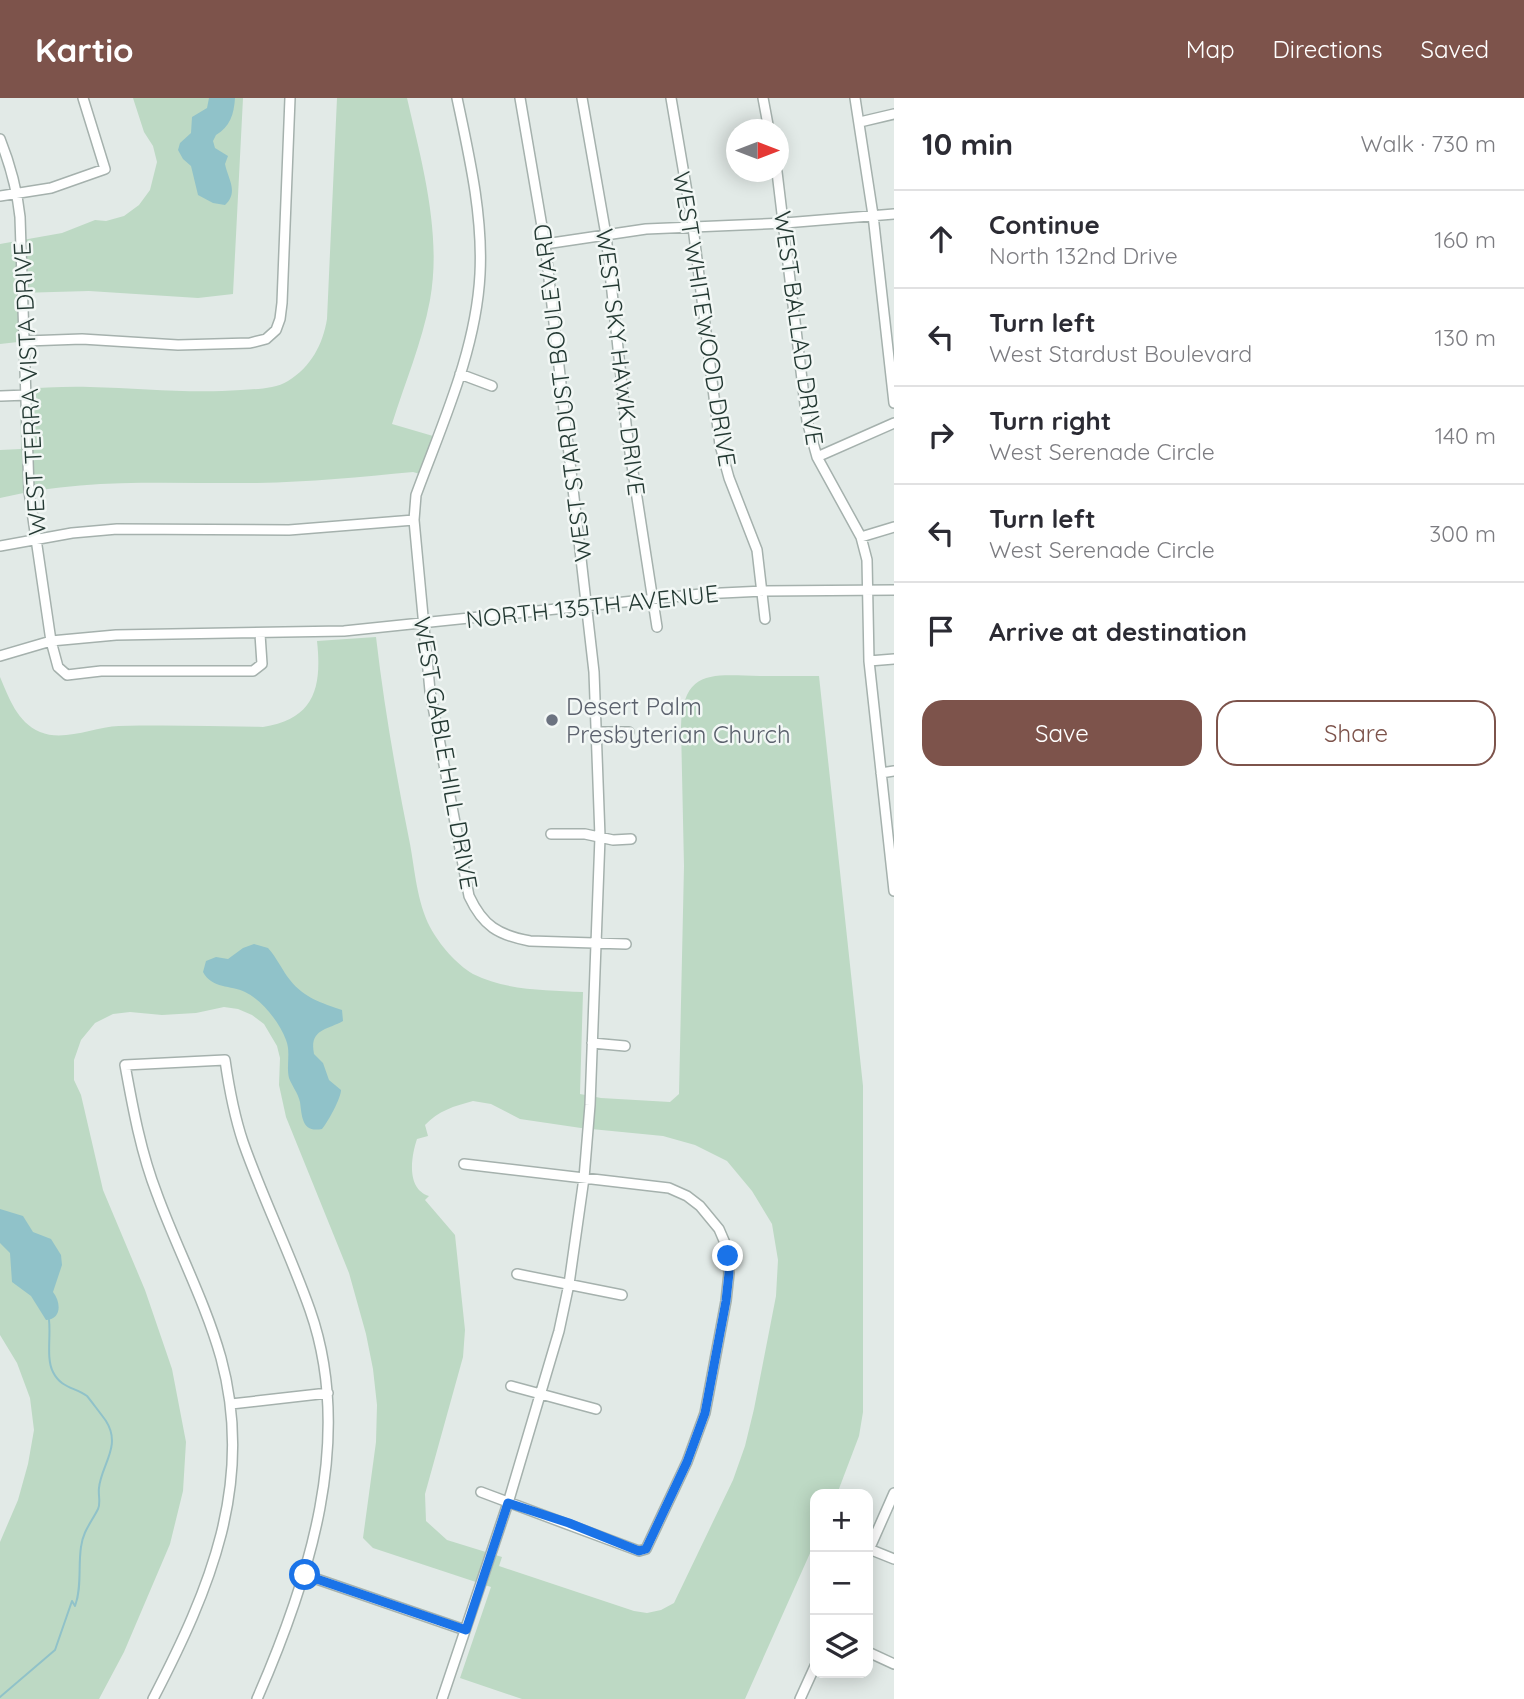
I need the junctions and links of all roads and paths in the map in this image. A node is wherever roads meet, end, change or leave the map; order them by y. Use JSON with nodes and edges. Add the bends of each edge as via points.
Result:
{"nodes":[{"id":1,"x":83,"y":98,"type":"edge"},
{"id":2,"x":290,"y":98,"type":"edge"},
{"id":3,"x":457,"y":98,"type":"edge"},
{"id":4,"x":520,"y":98,"type":"edge"},
{"id":5,"x":582,"y":98,"type":"edge"},
{"id":6,"x":671,"y":98,"type":"edge"},
{"id":7,"x":763,"y":98,"type":"edge"},
{"id":8,"x":855,"y":98,"type":"edge"},
{"id":9,"x":894,"y":114,"type":"edge"},
{"id":10,"x":767,"y":119,"type":"edge"},
{"id":11,"x":860,"y":122,"type":"junction"},
{"id":12,"x":0,"y":139,"type":"edge"},
{"id":13,"x":779,"y":182,"type":"edge"},
{"id":14,"x":17,"y":193,"type":"junction"},
{"id":15,"x":0,"y":196,"type":"edge"},
{"id":16,"x":894,"y":214,"type":"edge"},
{"id":17,"x":873,"y":215,"type":"junction"},
{"id":18,"x":785,"y":223,"type":"junction"},
{"id":19,"x":693,"y":227,"type":"junction"},
{"id":20,"x":606,"y":235,"type":"junction"},
{"id":21,"x":545,"y":244,"type":"junction"},
{"id":22,"x":890,"y":321,"type":"edge"},
{"id":23,"x":26,"y":341,"type":"junction"},
{"id":24,"x":460,"y":374,"type":"junction"},
{"id":25,"x":492,"y":386,"type":"dead end"},
{"id":26,"x":27,"y":395,"type":"junction"},
{"id":27,"x":1,"y":396,"type":"edge"},
{"id":28,"x":894,"y":403,"type":"edge"},
{"id":29,"x":894,"y":423,"type":"edge"},
{"id":30,"x":817,"y":457,"type":"junction"},
{"id":31,"x":414,"y":520,"type":"junction"},
{"id":32,"x":894,"y":527,"type":"edge"},
{"id":33,"x":861,"y":537,"type":"junction"},
{"id":34,"x":35,"y":539,"type":"junction"},
{"id":35,"x":0,"y":547,"type":"edge"},
{"id":36,"x":894,"y":590,"type":"edge"},
{"id":37,"x":764,"y":591,"type":"junction"},
{"id":38,"x":868,"y":591,"type":"junction"},
{"id":39,"x":654,"y":598,"type":"junction"},
{"id":40,"x":587,"y":606,"type":"junction"},
{"id":41,"x":765,"y":620,"type":"dead end"},
{"id":42,"x":423,"y":624,"type":"junction"},
{"id":43,"x":657,"y":628,"type":"dead end"},
{"id":44,"x":260,"y":634,"type":"junction"},
{"id":45,"x":51,"y":641,"type":"junction"},
{"id":46,"x":0,"y":656,"type":"edge"},
{"id":47,"x":894,"y":659,"type":"edge"},
{"id":48,"x":869,"y":661,"type":"junction"},
{"id":49,"x":597,"y":732,"type":"junction"},
{"id":50,"x":629,"y":732,"type":"dead end"},
{"id":51,"x":894,"y":771,"type":"edge"},
{"id":52,"x":881,"y":773,"type":"junction"},
{"id":53,"x":551,"y":834,"type":"dead end"},
{"id":54,"x":600,"y":837,"type":"junction"},
{"id":55,"x":631,"y":839,"type":"dead end"},
{"id":56,"x":894,"y":891,"type":"edge"},
{"id":57,"x":597,"y":943,"type":"junction"},
{"id":58,"x":626,"y":944,"type":"dead end"},
{"id":59,"x":592,"y":1043,"type":"junction"},
{"id":60,"x":625,"y":1046,"type":"dead end"},
{"id":61,"x":464,"y":1164,"type":"dead end"},
{"id":62,"x":584,"y":1178,"type":"junction"},
{"id":63,"x":517,"y":1274,"type":"dead end"},
{"id":64,"x":569,"y":1284,"type":"junction"},
{"id":65,"x":622,"y":1295,"type":"dead end"},
{"id":66,"x":511,"y":1386,"type":"dead end"},
{"id":67,"x":328,"y":1393,"type":"junction"},
{"id":68,"x":542,"y":1394,"type":"junction"},
{"id":69,"x":231,"y":1404,"type":"junction"},
{"id":70,"x":596,"y":1409,"type":"dead end"},
{"id":71,"x":481,"y":1492,"type":"dead end"},
{"id":72,"x":894,"y":1493,"type":"edge"},
{"id":73,"x":508,"y":1503,"type":"junction"},
{"id":74,"x":873,"y":1539,"type":"edge"},
{"id":75,"x":873,"y":1552,"type":"edge"},
{"id":76,"x":894,"y":1559,"type":"edge"},
{"id":77,"x":305,"y":1575,"type":"junction"},
{"id":78,"x":466,"y":1630,"type":"junction"},
{"id":79,"x":873,"y":1654,"type":"edge"},
{"id":80,"x":894,"y":1664,"type":"edge"},
{"id":81,"x":810,"y":1677,"type":"edge"},
{"id":82,"x":153,"y":1699,"type":"edge"},
{"id":83,"x":257,"y":1699,"type":"edge"},
{"id":84,"x":442,"y":1699,"type":"edge"},
{"id":85,"x":800,"y":1699,"type":"edge"}],
"edges":[{"from":1,"to":14,"type":"street","via":[[105,169],[51,188]]},
{"from":2,"to":23,"type":"street","via":[[282,303],[276,330],[266,339],[250,343],[210,345]]},
{"from":3,"to":24,"type":"street","name":"WEST GABLE HILL DRIVE","via":[[481,239],[477,306]]},
{"from":4,"to":21,"type":"street","name":"WEST STARDUST BOULEVARD"},
{"from":5,"to":20,"type":"street","name":"WEST SKY HAWK DRIVE"},
{"from":6,"to":19,"type":"street","name":"WEST WHITEWOOD DRIVE"},
{"from":7,"to":10,"type":"street"},
{"from":8,"to":11,"type":"street"},
{"from":9,"to":11,"type":"street"},
{"from":11,"to":17,"type":"street"},
{"from":12,"to":14,"type":"street","name":"WEST TERRA VISTA DRIVE"},
{"from":13,"to":18,"type":"street","name":"WEST BALLAD DRIVE"},
{"from":14,"to":15,"type":"street"},
{"from":14,"to":23,"type":"street","name":"WEST TERRA VISTA DRIVE"},
{"from":16,"to":17,"type":"street"},
{"from":17,"to":18,"type":"street"},
{"from":17,"to":22,"type":"street"},
{"from":18,"to":19,"type":"street"},
{"from":18,"to":30,"type":"street","name":"WEST BALLAD DRIVE","via":[[807,421]]},
{"from":19,"to":20,"type":"street"},
{"from":19,"to":37,"type":"street","name":"WEST WHITEWOOD DRIVE","via":[[720,445],[757,550]]},
{"from":20,"to":21,"type":"street"},
{"from":20,"to":39,"type":"street","name":"WEST SKY HAWK DRIVE","via":[[627,433]]},
{"from":21,"to":40,"type":"street","name":"WEST STARDUST BOULEVARD"},
{"from":22,"to":28,"type":"street"},
{"from":23,"to":26,"type":"street","name":"WEST TERRA VISTA DRIVE"},
{"from":24,"to":25,"type":"street"},
{"from":24,"to":31,"type":"street","name":"WEST GABLE HILL DRIVE","via":[[416,495]]},
{"from":26,"to":27,"type":"street"},
{"from":26,"to":34,"type":"street","name":"WEST TERRA VISTA DRIVE","via":[[27,462]]},
{"from":29,"to":30,"type":"street"},
{"from":30,"to":33,"type":"street","name":"WEST BALLAD DRIVE"},
{"from":31,"to":34,"type":"street","via":[[289,530],[117,529]]},
{"from":31,"to":42,"type":"street","name":"WEST GABLE HILL DRIVE"},
{"from":32,"to":33,"type":"street"},
{"from":33,"to":38,"type":"street","name":"WEST BALLAD DRIVE"},
{"from":34,"to":35,"type":"street"},
{"from":34,"to":45,"type":"street","name":"WEST TERRA VISTA DRIVE"},
{"from":36,"to":38,"type":"street","name":"NORTH 135TH AVENUE"},
{"from":37,"to":38,"type":"street","name":"NORTH 135TH AVENUE"},
{"from":37,"to":39,"type":"street","name":"NORTH 135TH AVENUE"},
{"from":37,"to":41,"type":"street","name":"WEST WHITEWOOD DRIVE"},
{"from":38,"to":48,"type":"street","name":"WEST BALLAD DRIVE"},
{"from":39,"to":40,"type":"street","name":"NORTH 135TH AVENUE"},
{"from":39,"to":43,"type":"street","name":"WEST SKY HAWK DRIVE"},
{"from":40,"to":42,"type":"street","name":"NORTH 135TH AVENUE"},
{"from":40,"to":49,"type":"street","name":"WEST STARDUST BOULEVARD"},
{"from":42,"to":44,"type":"street","name":"NORTH 135TH AVENUE"},
{"from":42,"to":57,"type":"street","name":"WEST GABLE HILL DRIVE","via":[[430,691],[469,896],[477,912],[500,934],[515,938]]},
{"from":44,"to":45,"type":"street","name":"NORTH 135TH AVENUE","via":[[116,635]]},
{"from":44,"to":45,"type":"street","name":"WEST TERRA VISTA DRIVE","via":[[262,664],[253,671],[66,675],[58,667]]},
{"from":45,"to":46,"type":"street","name":"NORTH 135TH AVENUE"},
{"from":47,"to":48,"type":"street"},
{"from":48,"to":52,"type":"street","name":"WEST BALLAD DRIVE"},
{"from":49,"to":50,"type":"street"},
{"from":49,"to":54,"type":"street","name":"WEST STARDUST BOULEVARD"},
{"from":51,"to":52,"type":"street"},
{"from":52,"to":56,"type":"street","name":"WEST BALLAD DRIVE"},
{"from":53,"to":54,"type":"street"},
{"from":54,"to":55,"type":"street"},
{"from":54,"to":57,"type":"street","name":"WEST STARDUST BOULEVARD"},
{"from":57,"to":58,"type":"street"},
{"from":57,"to":59,"type":"street","name":"WEST STARDUST BOULEVARD"},
{"from":59,"to":60,"type":"street"},
{"from":59,"to":62,"type":"street","name":"WEST STARDUST BOULEVARD"},
{"from":61,"to":62,"type":"street"},
{"from":62,"to":64,"type":"street","name":"WEST STARDUST BOULEVARD"},
{"from":62,"to":73,"type":"street","via":[[669,1188],[700,1206],[719,1229],[729,1273],[705,1413],[675,1489],[643,1550]]},
{"from":63,"to":64,"type":"street"},
{"from":64,"to":65,"type":"street"},
{"from":64,"to":68,"type":"street","name":"WEST STARDUST BOULEVARD"},
{"from":66,"to":68,"type":"street"},
{"from":67,"to":69,"type":"street"},
{"from":67,"to":69,"type":"street","via":[[310,1311],[243,1141],[225,1060],[125,1065],[144,1158],[208,1320]]},
{"from":67,"to":77,"type":"street","via":[[327,1452]]},
{"from":68,"to":70,"type":"street"},
{"from":68,"to":73,"type":"street","name":"WEST STARDUST BOULEVARD"},
{"from":69,"to":82,"type":"street","via":[[233,1466],[224,1530],[214,1564]]},
{"from":71,"to":73,"type":"street"},
{"from":72,"to":74,"type":"street"},
{"from":73,"to":78,"type":"street","name":"WEST STARDUST BOULEVARD"},
{"from":75,"to":76,"type":"street"},
{"from":77,"to":78,"type":"street"},
{"from":77,"to":83,"type":"street"},
{"from":78,"to":84,"type":"street","name":"WEST STARDUST BOULEVARD"},
{"from":79,"to":80,"type":"street"},
{"from":81,"to":85,"type":"street"}]}
